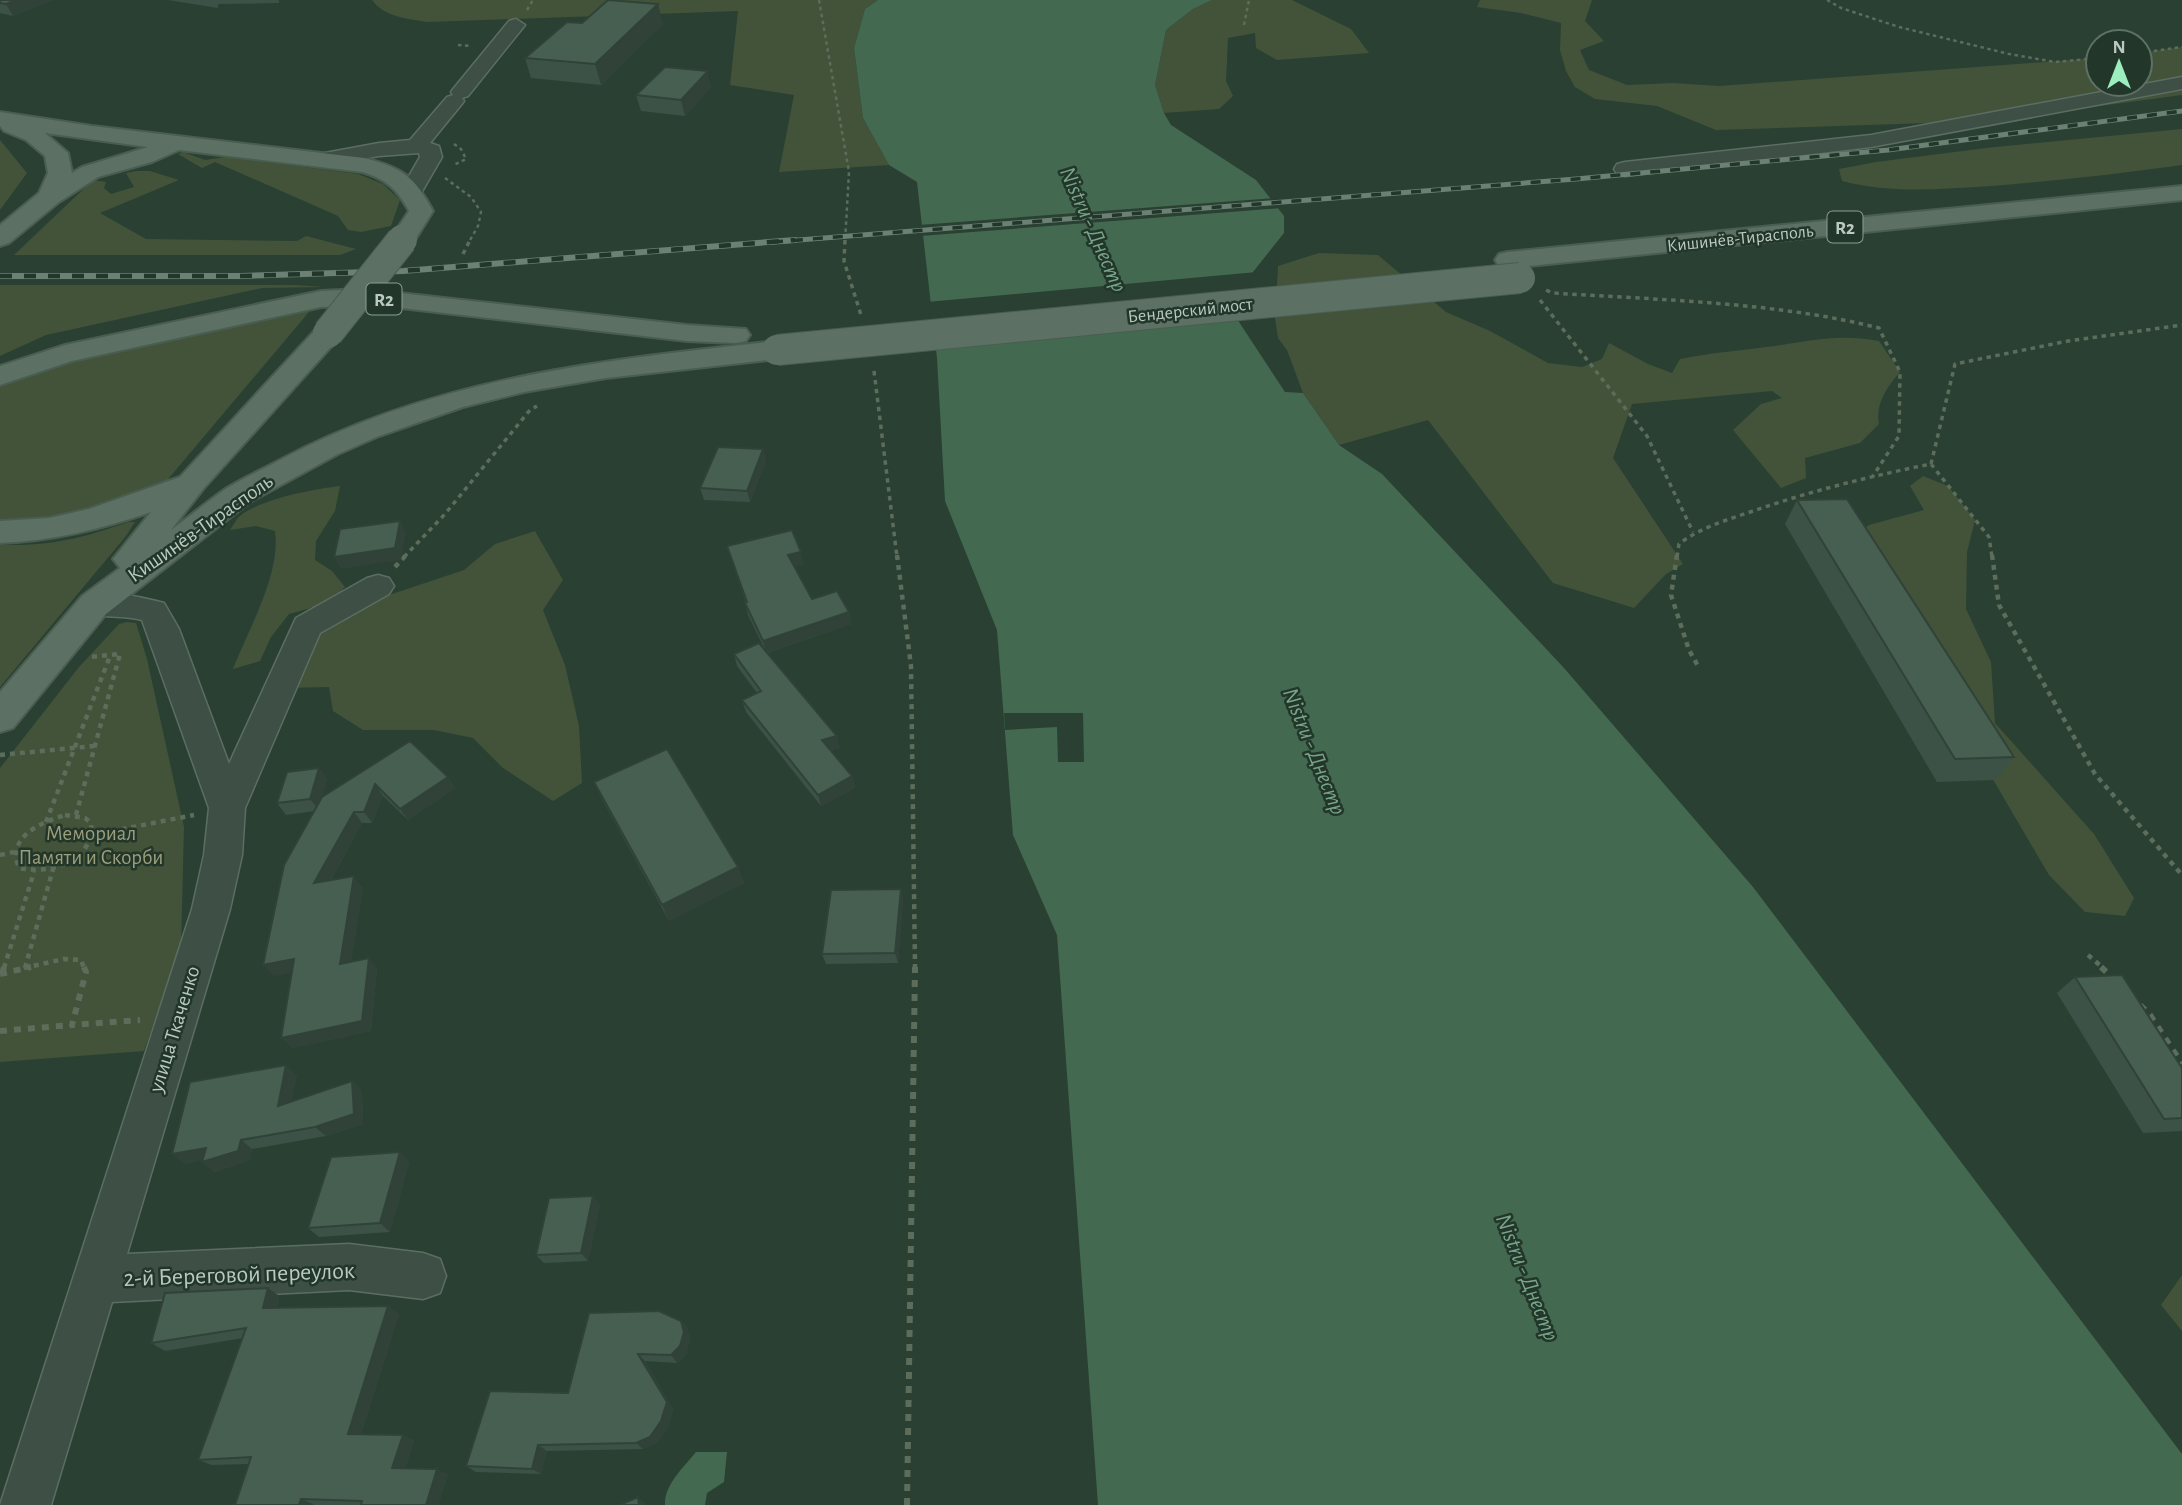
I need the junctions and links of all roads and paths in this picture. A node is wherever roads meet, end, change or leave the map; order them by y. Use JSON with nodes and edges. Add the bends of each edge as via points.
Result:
{"nodes":[{"id":1,"x":819,"y":0,"type":"edge"},
{"id":2,"x":1249,"y":0,"type":"edge"},
{"id":3,"x":1827,"y":0,"type":"edge"},
{"id":4,"x":516,"y":25,"type":"dead end"},
{"id":5,"x":1244,"y":25,"type":"dead end"},
{"id":6,"x":2182,"y":47,"type":"edge"},
{"id":7,"x":2154,"y":51,"type":"edge"},
{"id":8,"x":2084,"y":59,"type":"edge"},
{"id":9,"x":2182,"y":83,"type":"edge"},
{"id":10,"x":0,"y":120,"type":"edge"},
{"id":11,"x":180,"y":142,"type":"junction"},
{"id":12,"x":416,"y":146,"type":"junction"},
{"id":13,"x":322,"y":160,"type":"junction"},
{"id":14,"x":1625,"y":169,"type":"dead end"},
{"id":15,"x":444,"y":177,"type":"dead end"},
{"id":16,"x":412,"y":190,"type":"junction"},
{"id":17,"x":2182,"y":193,"type":"edge"},
{"id":18,"x":50,"y":197,"type":"junction"},
{"id":19,"x":2182,"y":209,"type":"edge"},
{"id":20,"x":5,"y":233,"type":"edge"},
{"id":21,"x":463,"y":254,"type":"dead end"},
{"id":22,"x":1518,"y":273,"type":"junction"},
{"id":23,"x":2182,"y":325,"type":"edge"},
{"id":24,"x":864,"y":326,"type":"dead end"},
{"id":25,"x":777,"y":340,"type":"junction"},
{"id":26,"x":874,"y":366,"type":"dead end"},
{"id":27,"x":0,"y":376,"type":"edge"},
{"id":28,"x":540,"y":405,"type":"dead end"},
{"id":29,"x":1931,"y":464,"type":"junction"},
{"id":30,"x":1874,"y":475,"type":"junction"},
{"id":31,"x":193,"y":481,"type":"junction"},
{"id":32,"x":1693,"y":531,"type":"junction"},
{"id":33,"x":0,"y":532,"type":"edge"},
{"id":34,"x":378,"y":586,"type":"joint"},
{"id":35,"x":94,"y":605,"type":"junction"},
{"id":36,"x":1699,"y":666,"type":"dead end"},
{"id":37,"x":0,"y":718,"type":"edge"},
{"id":38,"x":94,"y":746,"type":"junction"},
{"id":39,"x":72,"y":748,"type":"junction"},
{"id":40,"x":0,"y":755,"type":"edge"},
{"id":41,"x":227,"y":808,"type":"junction"},
{"id":42,"x":76,"y":816,"type":"junction"},
{"id":43,"x":46,"y":822,"type":"junction"},
{"id":44,"x":92,"y":835,"type":"junction"},
{"id":45,"x":14,"y":852,"type":"junction"},
{"id":46,"x":0,"y":855,"type":"edge"},
{"id":47,"x":52,"y":869,"type":"junction"},
{"id":48,"x":34,"y":872,"type":"junction"},
{"id":49,"x":2182,"y":875,"type":"edge"},
{"id":50,"x":2088,"y":955,"type":"dead end"},
{"id":51,"x":25,"y":969,"type":"junction"},
{"id":52,"x":1,"y":974,"type":"edge"},
{"id":53,"x":2124,"y":989,"type":"edge"},
{"id":54,"x":2133,"y":998,"type":"edge"},
{"id":55,"x":177,"y":1018,"type":"junction"},
{"id":56,"x":72,"y":1025,"type":"junction"},
{"id":57,"x":0,"y":1031,"type":"edge"},
{"id":58,"x":2182,"y":1064,"type":"edge"},
{"id":59,"x":424,"y":1276,"type":"dead end"},
{"id":60,"x":96,"y":1279,"type":"junction"},
{"id":61,"x":25,"y":1505,"type":"edge"},
{"id":62,"x":907,"y":1505,"type":"edge"}],
"edges":[{"from":1,"to":24,"type":"path","via":[[849,172],[844,261]]},
{"from":2,"to":5,"type":"path"},
{"from":3,"to":8,"type":"path","via":[[1870,18],[2011,54],[2054,62]]},
{"from":4,"to":12,"type":"street"},
{"from":6,"to":7,"type":"path"},
{"from":9,"to":14,"type":"street","via":[[1871,141]]},
{"from":10,"to":11,"type":"main road"},
{"from":10,"to":18,"type":"main road","via":[[34,135],[56,153],[60,173]]},
{"from":11,"to":13,"type":"main road"},
{"from":11,"to":18,"type":"main road","via":[[90,172]]},
{"from":12,"to":13,"type":"street"},
{"from":12,"to":16,"type":"street","via":[[426,147],[431,157]]},
{"from":13,"to":16,"type":"main road","via":[[391,172]]},
{"from":15,"to":21,"type":"path","via":[[471,197],[481,212]]},
{"from":16,"to":31,"type":"main road","number":"R2","bridge":true,"via":[[421,211],[406,235],[328,333]]},
{"from":17,"to":22,"type":"main road","name":"Кишинёв-Тирасполь","number":"R2"},
{"from":18,"to":20,"type":"main road"},
{"from":19,"to":22,"type":"main road","name":"Кишинёв-Тирасполь","number":"R2"},
{"from":22,"to":25,"type":"main road","name":"Бендерский мост","number":"R2","bridge":true},
{"from":22,"to":30,"type":"path","via":[[1553,293],[1691,302],[1840,318],[1879,328],[1900,372],[1899,436]]},
{"from":22,"to":32,"type":"path","via":[[1647,436]]},
{"from":23,"to":29,"type":"path","via":[[2026,348],[1955,364]]},
{"from":25,"to":27,"type":"main road","number":"R2","via":[[363,297],[321,299],[65,354]]},
{"from":25,"to":35,"type":"main road","name":"Кишинёв-Тирасполь","number":"R2","via":[[549,379],[453,400],[368,429],[239,495]]},
{"from":26,"to":62,"type":"path","via":[[911,674],[916,893]]},
{"from":28,"to":34,"type":"path","via":[[530,410],[445,514]]},
{"from":29,"to":30,"type":"path"},
{"from":29,"to":49,"type":"path","via":[[1989,537],[1998,605],[2095,774]]},
{"from":30,"to":32,"type":"path"},
{"from":31,"to":33,"type":"main road","number":"R2","via":[[82,524]]},
{"from":31,"to":35,"type":"main road","number":"R2"},
{"from":32,"to":36,"type":"path","via":[[1679,544],[1671,596]]},
{"from":34,"to":41,"type":"street","via":[[307,626]]},
{"from":35,"to":37,"type":"main road","name":"Кишинёв-Тирасполь","number":"R2"},
{"from":35,"to":41,"type":"street","name":"улица Ткаченко","via":[[153,611]]},
{"from":38,"to":39,"type":"path"},
{"from":38,"to":39,"type":"path","via":[[120,654],[110,656]]},
{"from":38,"to":42,"type":"path"},
{"from":39,"to":40,"type":"path"},
{"from":39,"to":43,"type":"path"},
{"from":41,"to":44,"type":"path"},
{"from":41,"to":55,"type":"street","name":"улица Ткаченко","via":[[213,899]]},
{"from":42,"to":43,"type":"path"},
{"from":42,"to":44,"type":"path","via":[[90,823]]},
{"from":43,"to":45,"type":"path","via":[[27,833]]},
{"from":44,"to":47,"type":"path","via":[[77,856]]},
{"from":45,"to":46,"type":"path"},
{"from":45,"to":48,"type":"path","via":[[19,868]]},
{"from":47,"to":48,"type":"path"},
{"from":47,"to":51,"type":"path"},
{"from":48,"to":52,"type":"path"},
{"from":50,"to":53,"type":"path"},
{"from":51,"to":52,"type":"path"},
{"from":51,"to":56,"type":"path","via":[[64,959],[81,960],[86,972]]},
{"from":54,"to":58,"type":"path","via":[[2150,1015]]},
{"from":55,"to":56,"type":"path"},
{"from":55,"to":60,"type":"street","name":"улица Ткаченко"},
{"from":56,"to":57,"type":"path"},
{"from":59,"to":60,"type":"street","name":"2-й Береговой переулок","via":[[349,1267]]},
{"from":60,"to":61,"type":"street","name":"улица Ткаченко"}]}
